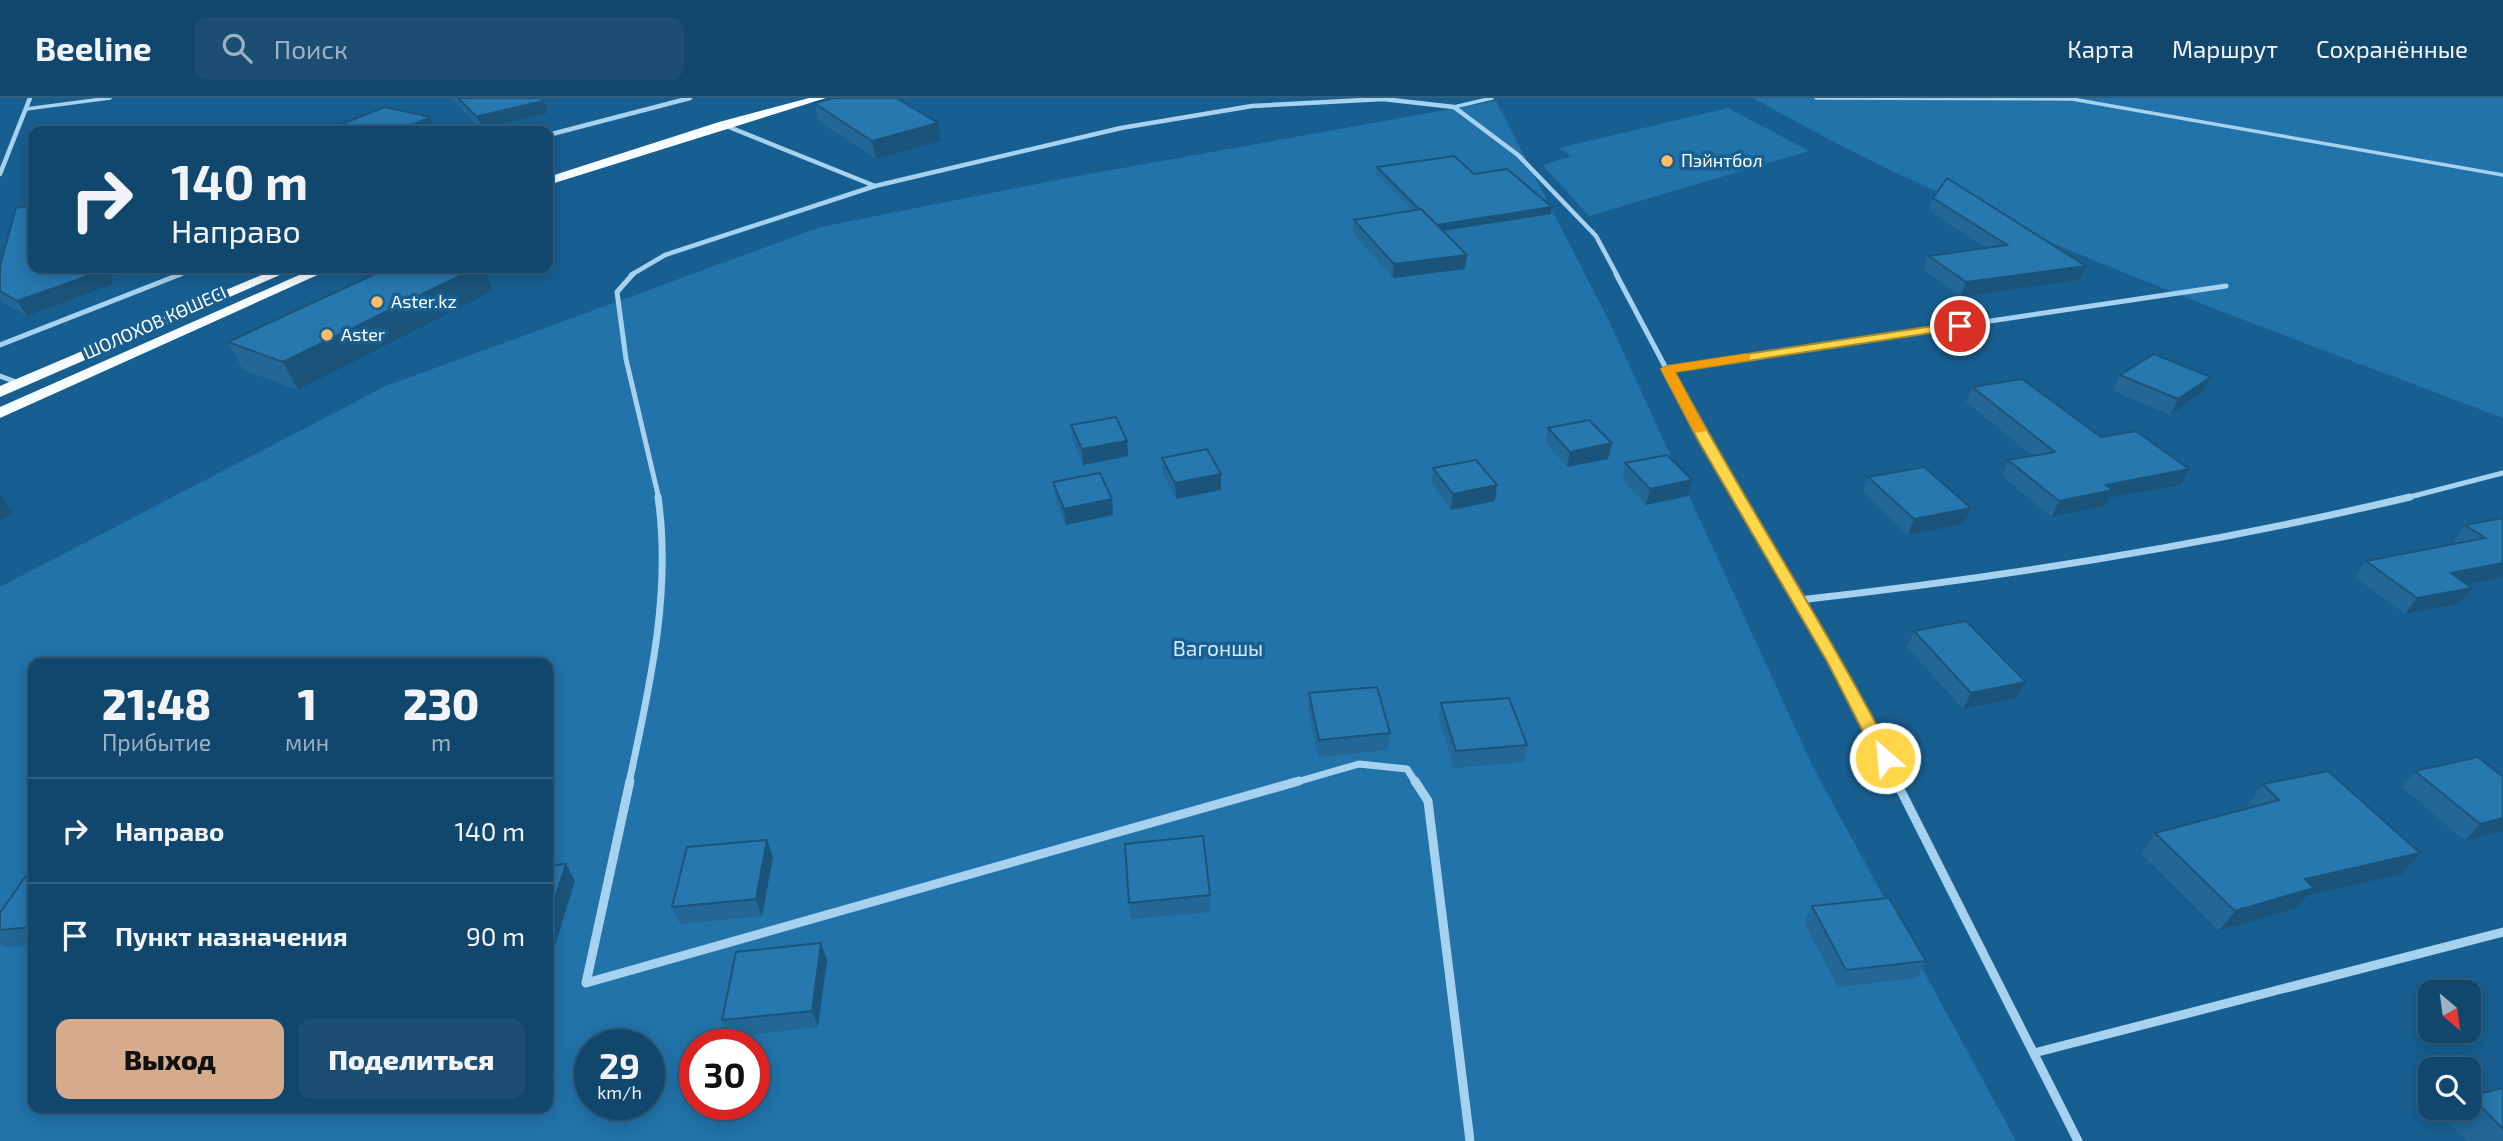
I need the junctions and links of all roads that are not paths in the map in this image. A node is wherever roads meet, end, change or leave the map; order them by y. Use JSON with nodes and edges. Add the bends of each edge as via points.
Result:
{"nodes":[{"id":1,"x":30,"y":98,"type":"edge"},
{"id":2,"x":110,"y":98,"type":"edge"},
{"id":3,"x":690,"y":98,"type":"edge"},
{"id":4,"x":778,"y":98,"type":"edge"},
{"id":5,"x":821,"y":98,"type":"edge"},
{"id":6,"x":1492,"y":98,"type":"edge"},
{"id":7,"x":1816,"y":98,"type":"edge"},
{"id":8,"x":2074,"y":99,"type":"edge"},
{"id":9,"x":1454,"y":107,"type":"junction"},
{"id":10,"x":26,"y":109,"type":"junction"},
{"id":11,"x":723,"y":124,"type":"junction"},
{"id":12,"x":663,"y":130,"type":"dead end"},
{"id":13,"x":553,"y":133,"type":"edge"},
{"id":14,"x":0,"y":174,"type":"edge"},
{"id":15,"x":2503,"y":175,"type":"edge"},
{"id":16,"x":553,"y":179,"type":"edge"},
{"id":17,"x":875,"y":187,"type":"junction"},
{"id":18,"x":183,"y":273,"type":"edge"},
{"id":19,"x":277,"y":273,"type":"edge"},
{"id":20,"x":315,"y":273,"type":"edge"},
{"id":21,"x":2226,"y":286,"type":"dead end"},
{"id":22,"x":0,"y":345,"type":"edge"},
{"id":23,"x":1667,"y":369,"type":"junction"},
{"id":24,"x":0,"y":376,"type":"edge"},
{"id":25,"x":20,"y":384,"type":"junction"},
{"id":26,"x":0,"y":392,"type":"edge"},
{"id":27,"x":41,"y":394,"type":"junction"},
{"id":28,"x":0,"y":413,"type":"edge"},
{"id":29,"x":2503,"y":473,"type":"edge"},
{"id":30,"x":1799,"y":600,"type":"junction"},
{"id":31,"x":2503,"y":932,"type":"edge"},
{"id":32,"x":2034,"y":1054,"type":"junction"},
{"id":33,"x":1470,"y":1141,"type":"edge"},
{"id":34,"x":2078,"y":1141,"type":"edge"}],
"edges":[{"from":1,"to":10,"type":"street"},
{"from":2,"to":10,"type":"lane"},
{"from":3,"to":13,"type":"street"},
{"from":4,"to":12,"type":"highway"},
{"from":5,"to":11,"type":"highway"},
{"from":6,"to":9,"type":"lane"},
{"from":7,"to":8,"type":"lane"},
{"from":8,"to":15,"type":"lane"},
{"from":9,"to":17,"type":"street","via":[[1383,99],[1252,106],[1121,128]]},
{"from":9,"to":23,"type":"street","via":[[1518,155],[1596,236]]},
{"from":10,"to":14,"type":"street"},
{"from":11,"to":16,"type":"highway"},
{"from":11,"to":17,"type":"street"},
{"from":17,"to":33,"type":"street","via":[[666,255],[635,271],[617,292],[619,327],[659,497],[664,557],[633,774],[586,983],[1359,764],[1406,769],[1428,801]]},
{"from":18,"to":22,"type":"street"},
{"from":19,"to":25,"type":"highway","name":"ШОЛОХОВ КӨШЕСІ"},
{"from":20,"to":27,"type":"highway","name":"ШОЛОХОВ КӨШЕСІ"},
{"from":21,"to":23,"type":"street"},
{"from":23,"to":30,"type":"street"},
{"from":24,"to":25,"type":"street"},
{"from":25,"to":26,"type":"highway","name":"ШОЛОХОВ КӨШЕСІ"},
{"from":25,"to":27,"type":"highway"},
{"from":27,"to":28,"type":"highway","name":"ШОЛОХОВ КӨШЕСІ"},
{"from":29,"to":30,"type":"street","via":[[2356,510],[2051,568]]},
{"from":30,"to":32,"type":"street","via":[[1837,663]]},
{"from":31,"to":32,"type":"street"},
{"from":32,"to":34,"type":"street"}]}
